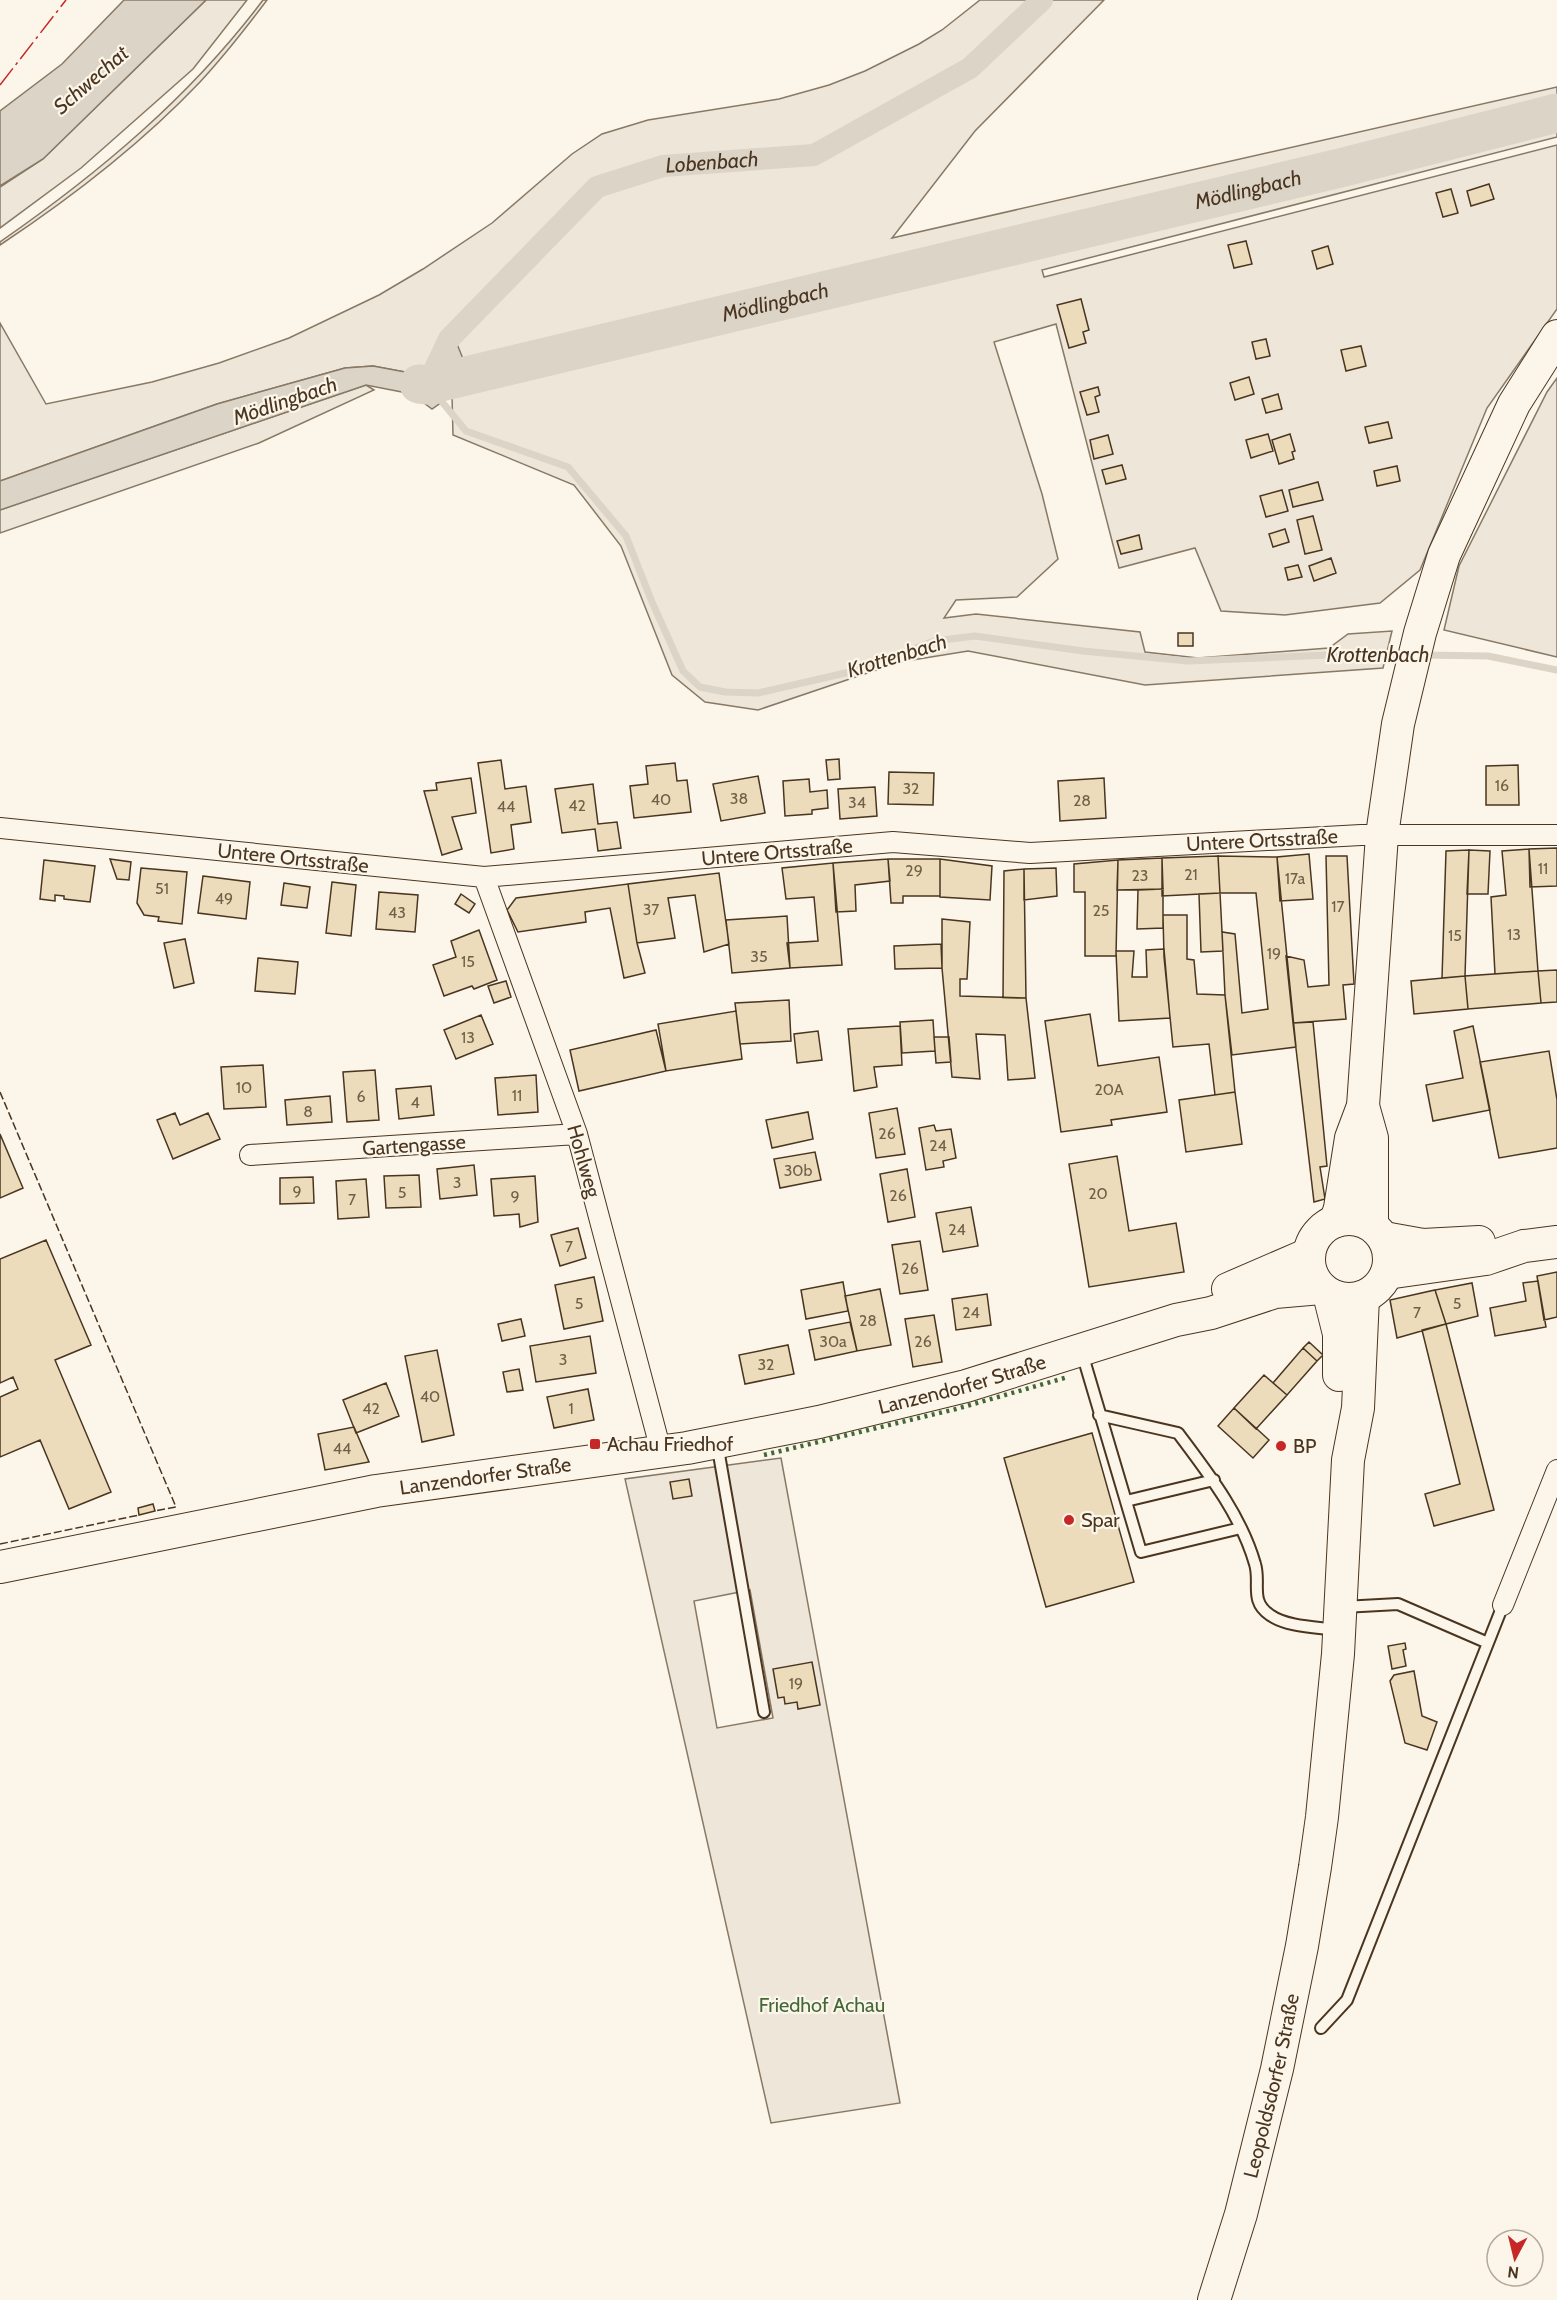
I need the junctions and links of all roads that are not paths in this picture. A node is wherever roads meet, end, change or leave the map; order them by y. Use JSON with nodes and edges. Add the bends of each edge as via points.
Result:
{"nodes":[{"id":1,"x":1557,"y":336,"type":"edge"},
{"id":2,"x":0,"y":828,"type":"edge"},
{"id":3,"x":1382,"y":835,"type":"junction"},
{"id":4,"x":1557,"y":835,"type":"edge"},
{"id":5,"x":484,"y":877,"type":"junction"},
{"id":6,"x":1363,"y":1106,"type":"junction"},
{"id":7,"x":577,"y":1134,"type":"junction"},
{"id":8,"x":250,"y":1155,"type":"dead end"},
{"id":9,"x":1336,"y":1221,"type":"junction"},
{"id":10,"x":1378,"y":1232,"type":"junction"},
{"id":11,"x":1557,"y":1242,"type":"edge"},
{"id":12,"x":1524,"y":1246,"type":"junction"},
{"id":13,"x":1309,"y":1254,"type":"junction"},
{"id":14,"x":1387,"y":1273,"type":"junction"},
{"id":15,"x":1325,"y":1291,"type":"junction"},
{"id":16,"x":1363,"y":1297,"type":"junction"},
{"id":17,"x":1176,"y":1320,"type":"junction"},
{"id":18,"x":1081,"y":1350,"type":"junction"},
{"id":19,"x":1099,"y":1415,"type":"junction"},
{"id":20,"x":717,"y":1443,"type":"junction"},
{"id":21,"x":661,"y":1451,"type":"junction"},
{"id":22,"x":1348,"y":1460,"type":"junction"},
{"id":23,"x":1557,"y":1470,"type":"edge"},
{"id":24,"x":1214,"y":1480,"type":"junction"},
{"id":25,"x":1126,"y":1501,"type":"junction"},
{"id":26,"x":1241,"y":1528,"type":"junction"},
{"id":27,"x":0,"y":1567,"type":"edge"},
{"id":28,"x":1503,"y":1605,"type":"joint"},
{"id":29,"x":1340,"y":1619,"type":"junction"},
{"id":30,"x":1488,"y":1643,"type":"junction"},
{"id":31,"x":764,"y":1712,"type":"dead end"},
{"id":32,"x":1321,"y":2028,"type":"dead end"},
{"id":33,"x":1214,"y":2300,"type":"edge"}],
"edges":[{"from":1,"to":3,"type":"main road","via":[[1514,404],[1444,555],[1398,724]]},
{"from":2,"to":5,"type":"street","name":"Untere Ortsstraße"},
{"from":3,"to":4,"type":"street","name":"Untere Ortsstraße"},
{"from":3,"to":5,"type":"street","name":"Untere Ortsstraße","via":[[1030,853],[893,842]]},
{"from":3,"to":6,"type":"main road"},
{"from":5,"to":7,"type":"street","name":"Hohlweg"},
{"from":6,"to":9,"type":"main road","via":[[1351,1138]]},
{"from":6,"to":10,"type":"main road","via":[[1372,1138]]},
{"from":7,"to":8,"type":"street","name":"Gartengasse"},
{"from":7,"to":21,"type":"street","name":"Hohlweg"},
{"from":9,"to":10,"type":"main road","via":[[1354,1219]]},
{"from":9,"to":13,"type":"main road","via":[[1318,1233]]},
{"from":10,"to":12,"type":"main road","via":[[1423,1245],[1484,1242]]},
{"from":10,"to":14,"type":"main road","via":[[1390,1259]]},
{"from":11,"to":12,"type":"main road"},
{"from":12,"to":14,"type":"main road","via":[[1486,1259]]},
{"from":13,"to":15,"type":"main road","via":[[1313,1276]]},
{"from":13,"to":17,"type":"main road","via":[[1207,1299]]},
{"from":14,"to":16,"type":"main road","via":[[1378,1287]]},
{"from":15,"to":16,"type":"main road","via":[[1346,1299]]},
{"from":15,"to":17,"type":"main road","via":[[1275,1292]]},
{"from":15,"to":22,"type":"main road","via":[[1339,1334],[1339,1403]]},
{"from":16,"to":22,"type":"main road","via":[[1358,1408]]},
{"from":17,"to":18,"type":"main road","name":"Lanzendorfer Straße"},
{"from":18,"to":19,"type":"lane"},
{"from":18,"to":20,"type":"main road","name":"Lanzendorfer Straße","via":[[966,1386]]},
{"from":19,"to":24,"type":"lane","via":[[1178,1433]]},
{"from":19,"to":25,"type":"lane"},
{"from":20,"to":21,"type":"main road","name":"Lanzendorfer Straße"},
{"from":20,"to":31,"type":"lane"},
{"from":21,"to":27,"type":"main road","name":"Lanzendorfer Straße","via":[[376,1491]]},
{"from":22,"to":29,"type":"main road","name":"Leopoldsdorfer Straße"},
{"from":23,"to":28,"type":"street"},
{"from":24,"to":25,"type":"lane"},
{"from":24,"to":26,"type":"lane"},
{"from":25,"to":26,"type":"lane","via":[[1141,1551]]},
{"from":26,"to":29,"type":"lane","via":[[1256,1566],[1256,1599],[1269,1615],[1287,1622]]},
{"from":28,"to":30,"type":"lane"},
{"from":29,"to":30,"type":"lane","via":[[1398,1604]]},
{"from":29,"to":33,"type":"main road","name":"Leopoldsdorfer Straße","via":[[1322,1817],[1302,1946],[1241,2214]]},
{"from":30,"to":32,"type":"lane","via":[[1347,2000]]}]}
